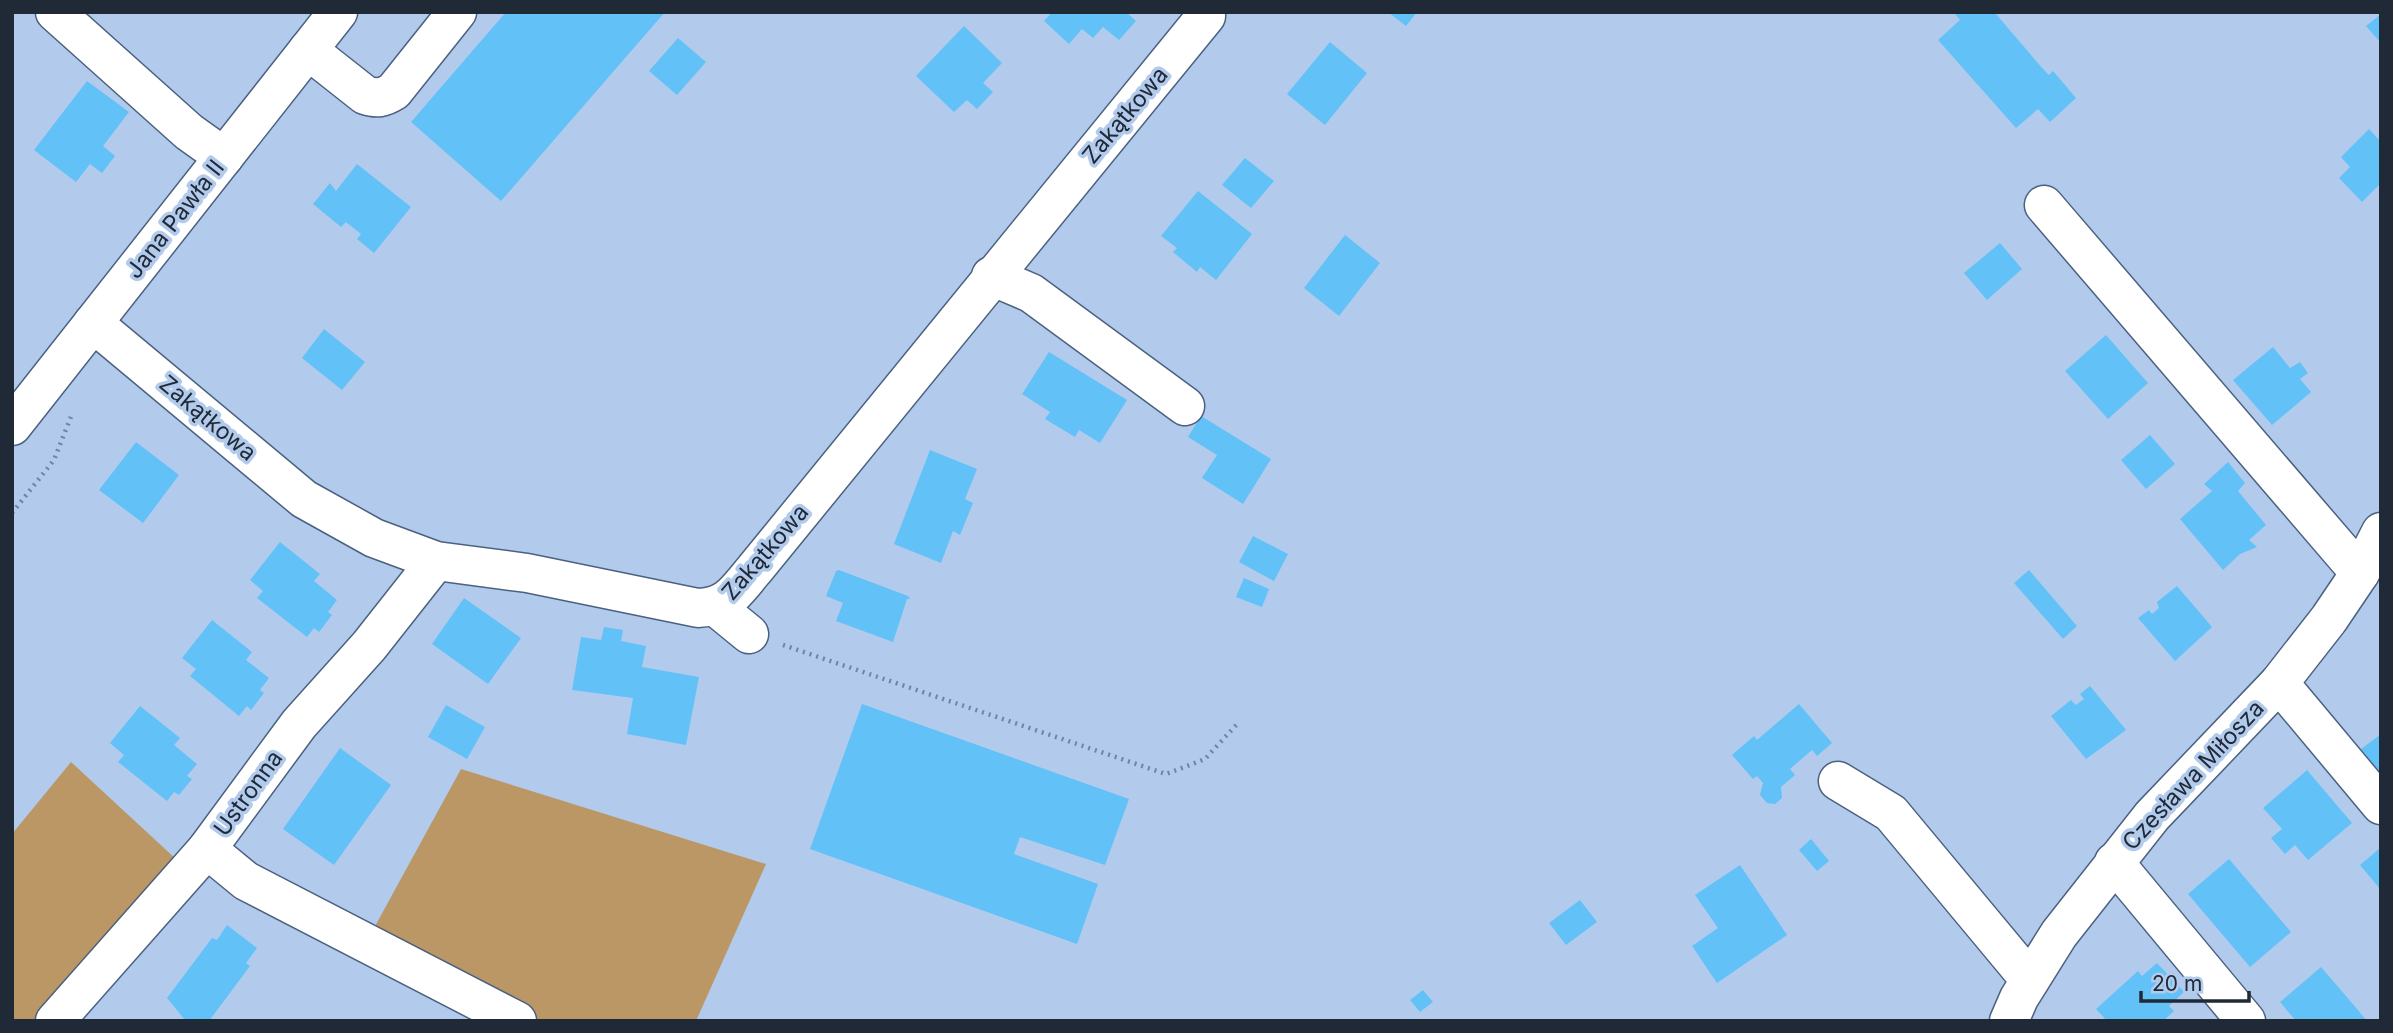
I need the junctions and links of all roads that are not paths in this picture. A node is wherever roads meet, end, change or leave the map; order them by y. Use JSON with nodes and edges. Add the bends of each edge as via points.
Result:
{"nodes":[{"id":1,"x":55,"y":12,"type":"edge"},
{"id":2,"x":338,"y":12,"type":"edge"},
{"id":3,"x":457,"y":12,"type":"edge"},
{"id":4,"x":1206,"y":16,"type":"dead end"},
{"id":5,"x":308,"y":50,"type":"junction"},
{"id":6,"x":224,"y":157,"type":"junction"},
{"id":7,"x":2045,"y":205,"type":"dead end"},
{"id":8,"x":991,"y":276,"type":"junction"},
{"id":9,"x":93,"y":323,"type":"junction"},
{"id":10,"x":1185,"y":406,"type":"dead end"},
{"id":11,"x":12,"y":426,"type":"edge"},
{"id":12,"x":2381,"y":532,"type":"edge"},
{"id":13,"x":436,"y":561,"type":"junction"},
{"id":14,"x":2360,"y":573,"type":"junction"},
{"id":15,"x":716,"y":607,"type":"junction"},
{"id":16,"x":749,"y":634,"type":"road end"},
{"id":17,"x":2279,"y":683,"type":"junction"},
{"id":18,"x":1838,"y":781,"type":"dead end"},
{"id":19,"x":2381,"y":805,"type":"edge"},
{"id":20,"x":207,"y":849,"type":"junction"},
{"id":21,"x":2114,"y":862,"type":"junction"},
{"id":22,"x":2030,"y":980,"type":"junction"},
{"id":23,"x":55,"y":1021,"type":"edge"},
{"id":24,"x":517,"y":1021,"type":"edge"},
{"id":25,"x":2009,"y":1021,"type":"edge"},
{"id":26,"x":2246,"y":1021,"type":"edge"}],
"edges":[{"from":1,"to":6,"type":"street","via":[[189,132]]},
{"from":2,"to":5,"type":"street","name":"Jana Pawła II"},
{"from":3,"to":5,"type":"street","via":[[394,92],[385,97],[365,95]]},
{"from":4,"to":8,"type":"street","name":"Zakątkowa"},
{"from":5,"to":6,"type":"street","name":"Jana Pawła II"},
{"from":6,"to":9,"type":"street","name":"Jana Pawła II"},
{"from":7,"to":14,"type":"street"},
{"from":8,"to":10,"type":"street","via":[[1031,293]]},
{"from":8,"to":15,"type":"street","name":"Zakątkowa","via":[[754,570]]},
{"from":9,"to":11,"type":"street","name":"Jana Pawła II"},
{"from":9,"to":13,"type":"street","name":"Zakątkowa","via":[[304,499],[374,538]]},
{"from":12,"to":14,"type":"street","name":"Czesława Miłosza"},
{"from":13,"to":15,"type":"street","name":"Zakątkowa","via":[[527,573],[698,608]]},
{"from":13,"to":20,"type":"street","name":"Ustronna","via":[[299,724]]},
{"from":14,"to":17,"type":"street","name":"Czesława Miłosza"},
{"from":15,"to":16,"type":"street"},
{"from":17,"to":19,"type":"street"},
{"from":17,"to":21,"type":"street","name":"Czesława Miłosza"},
{"from":18,"to":22,"type":"street","via":[[1891,813]]},
{"from":20,"to":23,"type":"street","name":"Ustronna"},
{"from":20,"to":24,"type":"street","via":[[246,881]]},
{"from":21,"to":22,"type":"street","name":"Czesława Miłosza","via":[[2059,933]]},
{"from":21,"to":26,"type":"street"},
{"from":22,"to":25,"type":"street","name":"Czesława Miłosza"}]}
